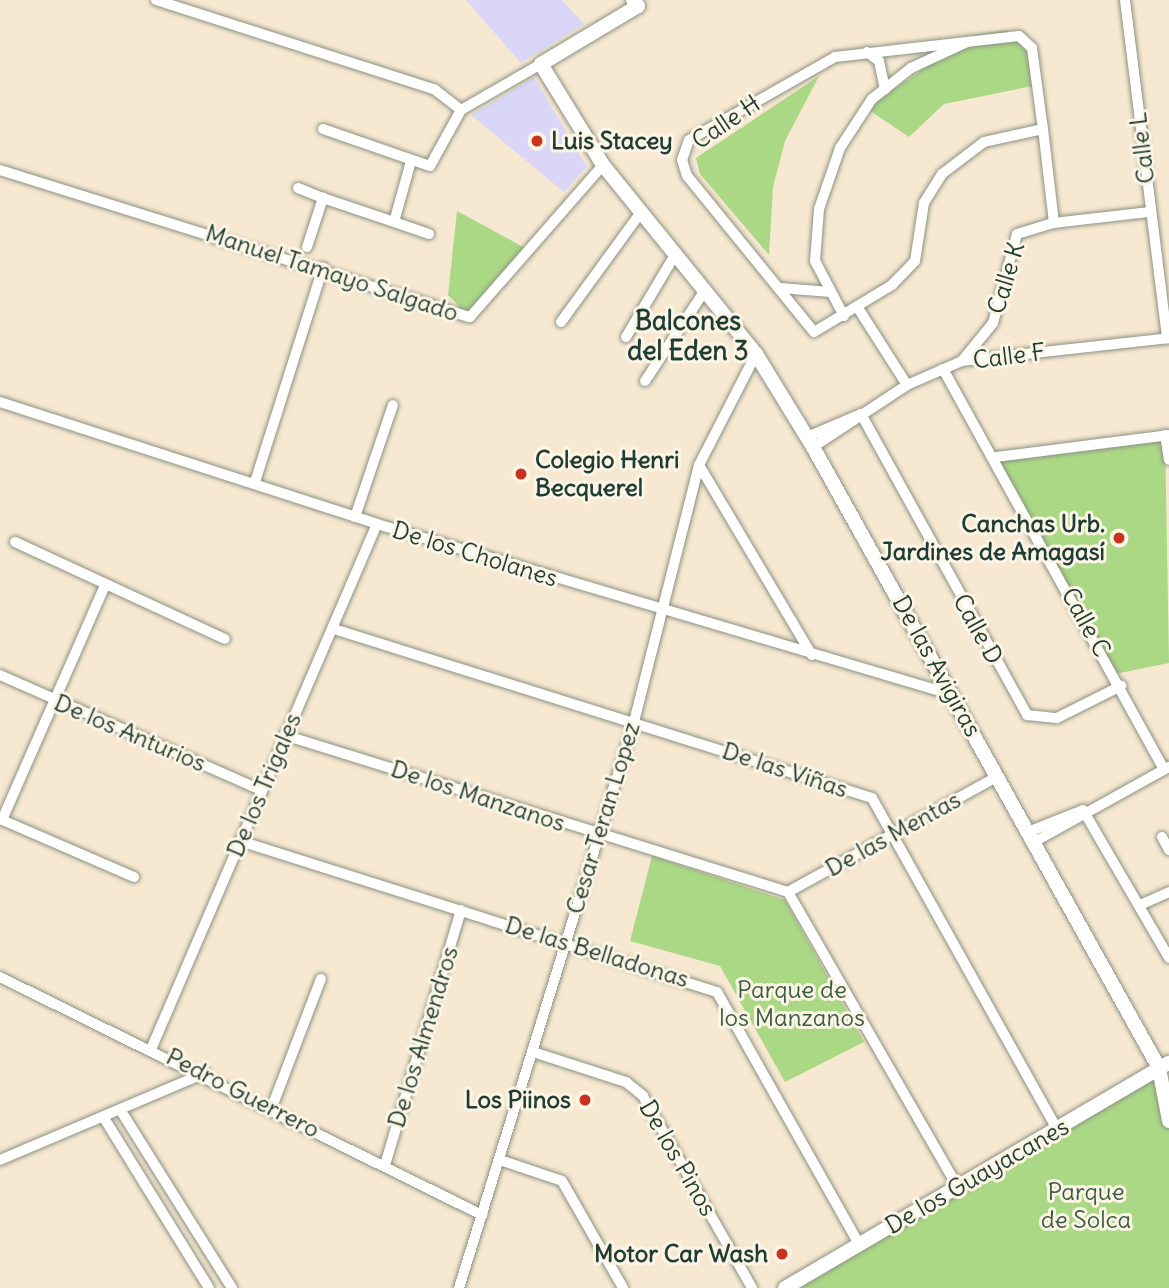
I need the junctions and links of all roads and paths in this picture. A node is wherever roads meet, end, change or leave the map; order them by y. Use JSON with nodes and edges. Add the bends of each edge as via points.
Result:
{"nodes":[{"id":1,"x":156,"y":0,"type":"edge"},
{"id":2,"x":1125,"y":0,"type":"edge"},
{"id":3,"x":640,"y":2,"type":"edge"},
{"id":4,"x":973,"y":39,"type":"junction"},
{"id":5,"x":867,"y":52,"type":"junction"},
{"id":6,"x":541,"y":64,"type":"junction"},
{"id":7,"x":885,"y":89,"type":"junction"},
{"id":8,"x":461,"y":110,"type":"junction"},
{"id":9,"x":323,"y":129,"type":"dead end"},
{"id":10,"x":1043,"y":129,"type":"junction"},
{"id":11,"x":411,"y":161,"type":"junction"},
{"id":12,"x":603,"y":165,"type":"junction"},
{"id":13,"x":0,"y":170,"type":"edge"},
{"id":14,"x":298,"y":188,"type":"dead end"},
{"id":15,"x":323,"y":198,"type":"junction"},
{"id":16,"x":642,"y":211,"type":"junction"},
{"id":17,"x":1149,"y":212,"type":"junction"},
{"id":18,"x":394,"y":222,"type":"junction"},
{"id":19,"x":1054,"y":223,"type":"junction"},
{"id":20,"x":429,"y":234,"type":"dead end"},
{"id":21,"x":307,"y":247,"type":"dead end"},
{"id":22,"x":676,"y":253,"type":"junction"},
{"id":23,"x":323,"y":268,"type":"junction"},
{"id":24,"x":780,"y":288,"type":"junction"},
{"id":25,"x":706,"y":289,"type":"junction"},
{"id":26,"x":831,"y":292,"type":"junction"},
{"id":27,"x":858,"y":307,"type":"junction"},
{"id":28,"x":844,"y":316,"type":"junction"},
{"id":29,"x":561,"y":322,"type":"dead end"},
{"id":30,"x":626,"y":337,"type":"dead end"},
{"id":31,"x":1168,"y":338,"type":"edge"},
{"id":32,"x":756,"y":354,"type":"junction"},
{"id":33,"x":962,"y":361,"type":"junction"},
{"id":34,"x":943,"y":369,"type":"junction"},
{"id":35,"x":645,"y":381,"type":"dead end"},
{"id":36,"x":907,"y":385,"type":"junction"},
{"id":37,"x":0,"y":402,"type":"edge"},
{"id":38,"x":393,"y":405,"type":"dead end"},
{"id":39,"x":861,"y":414,"type":"junction"},
{"id":40,"x":1167,"y":435,"type":"edge"},
{"id":41,"x":810,"y":442,"type":"junction"},
{"id":42,"x":996,"y":457,"type":"junction"},
{"id":43,"x":1169,"y":460,"type":"edge"},
{"id":44,"x":699,"y":465,"type":"junction"},
{"id":45,"x":256,"y":482,"type":"junction"},
{"id":46,"x":355,"y":517,"type":"junction"},
{"id":47,"x":377,"y":524,"type":"junction"},
{"id":48,"x":15,"y":542,"type":"dead end"},
{"id":49,"x":105,"y":585,"type":"junction"},
{"id":50,"x":663,"y":610,"type":"junction"},
{"id":51,"x":334,"y":629,"type":"junction"},
{"id":52,"x":225,"y":639,"type":"dead end"},
{"id":53,"x":812,"y":655,"type":"junction"},
{"id":54,"x":0,"y":676,"type":"edge"},
{"id":55,"x":1121,"y":686,"type":"junction"},
{"id":56,"x":953,"y":695,"type":"junction"},
{"id":57,"x":55,"y":701,"type":"junction"},
{"id":58,"x":634,"y":722,"type":"junction"},
{"id":59,"x":284,"y":735,"type":"junction"},
{"id":60,"x":1166,"y":767,"type":"edge"},
{"id":61,"x":998,"y":776,"type":"junction"},
{"id":62,"x":261,"y":790,"type":"junction"},
{"id":63,"x":1083,"y":810,"type":"junction"},
{"id":64,"x":1,"y":819,"type":"edge"},
{"id":65,"x":896,"y":832,"type":"junction"},
{"id":66,"x":601,"y":835,"type":"junction"},
{"id":67,"x":1031,"y":837,"type":"junction"},
{"id":68,"x":1162,"y":837,"type":"dead end"},
{"id":69,"x":240,"y":841,"type":"junction"},
{"id":70,"x":1169,"y":850,"type":"edge"},
{"id":71,"x":134,"y":877,"type":"dead end"},
{"id":72,"x":788,"y":892,"type":"junction"},
{"id":73,"x":1169,"y":892,"type":"edge"},
{"id":74,"x":1140,"y":905,"type":"junction"},
{"id":75,"x":461,"y":910,"type":"junction"},
{"id":76,"x":563,"y":943,"type":"junction"},
{"id":77,"x":1169,"y":958,"type":"edge"},
{"id":78,"x":0,"y":977,"type":"edge"},
{"id":79,"x":321,"y":979,"type":"dead end"},
{"id":80,"x":152,"y":1047,"type":"junction"},
{"id":81,"x":533,"y":1052,"type":"junction"},
{"id":82,"x":1164,"y":1065,"type":"edge"},
{"id":83,"x":205,"y":1073,"type":"junction"},
{"id":84,"x":272,"y":1107,"type":"junction"},
{"id":85,"x":121,"y":1111,"type":"junction"},
{"id":86,"x":104,"y":1118,"type":"junction"},
{"id":87,"x":1169,"y":1121,"type":"edge"},
{"id":88,"x":1057,"y":1129,"type":"junction"},
{"id":89,"x":0,"y":1160,"type":"edge"},
{"id":90,"x":499,"y":1160,"type":"junction"},
{"id":91,"x":384,"y":1165,"type":"junction"},
{"id":92,"x":958,"y":1188,"type":"junction"},
{"id":93,"x":482,"y":1215,"type":"junction"},
{"id":94,"x":859,"y":1244,"type":"junction"},
{"id":95,"x":219,"y":1268,"type":"junction"},
{"id":96,"x":206,"y":1283,"type":"edge"},
{"id":97,"x":232,"y":1288,"type":"edge"},
{"id":98,"x":459,"y":1288,"type":"edge"},
{"id":99,"x":623,"y":1288,"type":"edge"},
{"id":100,"x":752,"y":1288,"type":"edge"},
{"id":101,"x":785,"y":1288,"type":"edge"}],
"edges":[{"from":1,"to":8,"type":"street","via":[[434,89]]},
{"from":2,"to":17,"type":"street","name":"Calle L"},
{"from":3,"to":6,"type":"street"},
{"from":4,"to":5,"type":"street","name":"Calle H"},
{"from":4,"to":7,"type":"street","via":[[911,68]]},
{"from":4,"to":10,"type":"street","name":"Calle H","via":[[1019,36],[1032,48]]},
{"from":5,"to":7,"type":"street","via":[[879,61]]},
{"from":5,"to":24,"type":"street","name":"Calle H","via":[[835,57],[689,140],[683,152],[687,177]]},
{"from":6,"to":8,"type":"street"},
{"from":6,"to":12,"type":"street","name":"De las Avigiras"},
{"from":7,"to":26,"type":"street","via":[[840,148],[820,208],[816,261]]},
{"from":8,"to":11,"type":"street","via":[[433,164]]},
{"from":9,"to":11,"type":"street"},
{"from":10,"to":19,"type":"street"},
{"from":10,"to":27,"type":"street","via":[[984,142],[942,174],[924,203],[915,261]]},
{"from":11,"to":18,"type":"street"},
{"from":12,"to":16,"type":"street","name":"De las Avigiras"},
{"from":12,"to":23,"type":"street","name":"Manuel Tamayo Salgado","via":[[470,317]]},
{"from":13,"to":23,"type":"street","name":"Manuel Tamayo Salgado"},
{"from":14,"to":15,"type":"street"},
{"from":15,"to":18,"type":"street"},
{"from":15,"to":21,"type":"street"},
{"from":16,"to":22,"type":"street","name":"De las Avigiras"},
{"from":16,"to":29,"type":"street"},
{"from":17,"to":19,"type":"street","name":"Calle K"},
{"from":17,"to":31,"type":"street","name":"Calle L"},
{"from":18,"to":20,"type":"street"},
{"from":19,"to":33,"type":"street","name":"Calle K","via":[[1017,234],[993,323]]},
{"from":22,"to":25,"type":"street","name":"De las Avigiras"},
{"from":22,"to":30,"type":"street"},
{"from":23,"to":45,"type":"street"},
{"from":24,"to":26,"type":"street"},
{"from":24,"to":28,"type":"street","name":"Calle H","via":[[814,332]]},
{"from":25,"to":32,"type":"street","name":"De las Avigiras"},
{"from":25,"to":35,"type":"street"},
{"from":26,"to":28,"type":"street"},
{"from":27,"to":28,"type":"street"},
{"from":27,"to":36,"type":"street"},
{"from":31,"to":33,"type":"street","name":"Calle F"},
{"from":32,"to":41,"type":"street","name":"De las Avigiras"},
{"from":32,"to":44,"type":"street","name":"Cesar Teran Lopez"},
{"from":33,"to":34,"type":"street","name":"Calle F"},
{"from":34,"to":36,"type":"street","name":"Calle F"},
{"from":34,"to":42,"type":"street","name":"Calle C"},
{"from":36,"to":39,"type":"street","name":"Calle F"},
{"from":37,"to":45,"type":"street","name":"De los Cholanes"},
{"from":38,"to":46,"type":"street"},
{"from":39,"to":41,"type":"street","name":"Calle F"},
{"from":39,"to":55,"type":"street","name":"Calle D","via":[[1027,715],[1057,718]]},
{"from":40,"to":42,"type":"street"},
{"from":40,"to":43,"type":"street"},
{"from":41,"to":56,"type":"street","name":"De las Avigiras"},
{"from":42,"to":55,"type":"street","name":"Calle C"},
{"from":44,"to":50,"type":"street","name":"Cesar Teran Lopez"},
{"from":44,"to":53,"type":"street"},
{"from":45,"to":46,"type":"street","name":"De los Cholanes"},
{"from":46,"to":47,"type":"street","name":"De los Cholanes"},
{"from":47,"to":50,"type":"street","name":"De los Cholanes"},
{"from":47,"to":51,"type":"street","name":"De los Trigales"},
{"from":48,"to":49,"type":"street"},
{"from":49,"to":52,"type":"street"},
{"from":49,"to":57,"type":"street"},
{"from":50,"to":53,"type":"street","name":"De los Cholanes"},
{"from":50,"to":58,"type":"street","name":"Cesar Teran Lopez"},
{"from":51,"to":58,"type":"street","name":"De las Viñas"},
{"from":51,"to":59,"type":"street","name":"De los Trigales"},
{"from":53,"to":56,"type":"street","name":"De los Cholanes"},
{"from":54,"to":57,"type":"street","name":"De los Anturios"},
{"from":55,"to":60,"type":"street","name":"Calle C"},
{"from":56,"to":61,"type":"street","name":"De las Avigiras"},
{"from":57,"to":62,"type":"street","name":"De los Anturios"},
{"from":57,"to":64,"type":"street"},
{"from":58,"to":65,"type":"street","name":"De las Viñas","via":[[872,797]]},
{"from":58,"to":66,"type":"street","name":"Cesar Teran Lopez"},
{"from":59,"to":62,"type":"street","name":"De los Trigales"},
{"from":59,"to":66,"type":"street","name":"De los Manzanos"},
{"from":60,"to":63,"type":"street"},
{"from":61,"to":65,"type":"street","name":"De las Mentas"},
{"from":61,"to":67,"type":"street","name":"De las Avigiras"},
{"from":62,"to":69,"type":"street","name":"De los Trigales"},
{"from":63,"to":67,"type":"street"},
{"from":63,"to":74,"type":"street"},
{"from":64,"to":71,"type":"street"},
{"from":65,"to":72,"type":"street","name":"De las Mentas"},
{"from":65,"to":88,"type":"street","name":"De las Viñas"},
{"from":66,"to":72,"type":"street","name":"De los Manzanos"},
{"from":66,"to":76,"type":"street","name":"Cesar Teran Lopez"},
{"from":67,"to":82,"type":"street","name":"De las Avigiras"},
{"from":68,"to":70,"type":"street"},
{"from":69,"to":75,"type":"street","name":"De las Belladonas"},
{"from":69,"to":80,"type":"street","name":"De los Trigales"},
{"from":72,"to":92,"type":"street"},
{"from":73,"to":74,"type":"street"},
{"from":74,"to":77,"type":"street"},
{"from":75,"to":76,"type":"street","name":"De las Belladonas"},
{"from":75,"to":91,"type":"street","name":"De los Almendros"},
{"from":76,"to":81,"type":"street","name":"Cesar Teran Lopez"},
{"from":76,"to":94,"type":"street","name":"De las Belladonas","via":[[717,992]]},
{"from":78,"to":80,"type":"street","name":"Pedro Guerrero"},
{"from":79,"to":84,"type":"street"},
{"from":80,"to":83,"type":"street","name":"Pedro Guerrero"},
{"from":81,"to":90,"type":"street","name":"Cesar Teran Lopez"},
{"from":81,"to":100,"type":"street","name":"De los Pinos","via":[[635,1087]]},
{"from":82,"to":87,"type":"street","name":"De las Avigiras"},
{"from":82,"to":88,"type":"street","name":"De los Guayacanes"},
{"from":83,"to":84,"type":"street","name":"Pedro Guerrero"},
{"from":83,"to":85,"type":"street"},
{"from":84,"to":91,"type":"street","name":"Pedro Guerrero"},
{"from":85,"to":86,"type":"street"},
{"from":85,"to":95,"type":"street"},
{"from":86,"to":89,"type":"street"},
{"from":86,"to":96,"type":"street"},
{"from":88,"to":92,"type":"street","name":"De los Guayacanes"},
{"from":90,"to":93,"type":"street","name":"Cesar Teran Lopez"},
{"from":90,"to":99,"type":"street","via":[[562,1181]]},
{"from":91,"to":93,"type":"street","name":"Pedro Guerrero"},
{"from":92,"to":94,"type":"street","name":"De los Guayacanes"},
{"from":93,"to":98,"type":"street","name":"Cesar Teran Lopez"},
{"from":94,"to":101,"type":"street","name":"De los Guayacanes"},
{"from":95,"to":96,"type":"street"},
{"from":95,"to":97,"type":"street"}]}
